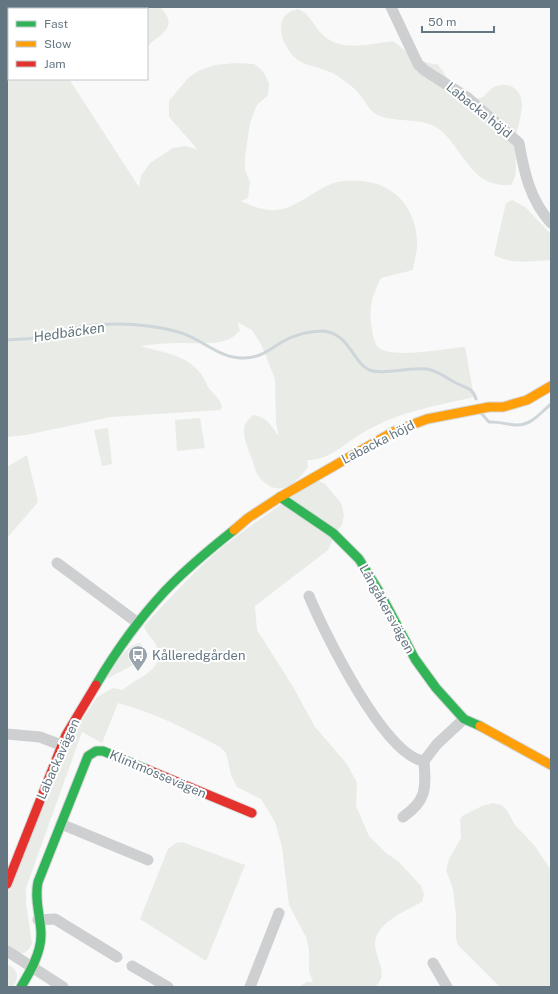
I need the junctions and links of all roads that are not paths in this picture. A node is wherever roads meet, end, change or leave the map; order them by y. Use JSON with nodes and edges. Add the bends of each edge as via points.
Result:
{"nodes":[{"id":1,"x":392,"y":7,"type":"edge"},
{"id":2,"x":551,"y":223,"type":"edge"},
{"id":3,"x":551,"y":386,"type":"edge"},
{"id":4,"x":280,"y":497,"type":"junction"},
{"id":5,"x":57,"y":564,"type":"dead end"},
{"id":6,"x":309,"y":596,"type":"dead end"},
{"id":7,"x":138,"y":623,"type":"junction"},
{"id":8,"x":464,"y":719,"type":"junction"},
{"id":9,"x":7,"y":734,"type":"edge"},
{"id":10,"x":61,"y":745,"type":"junction"},
{"id":11,"x":424,"y":761,"type":"junction"},
{"id":12,"x":551,"y":765,"type":"edge"},
{"id":13,"x":252,"y":813,"type":"dead end"},
{"id":14,"x":402,"y":817,"type":"dead end"},
{"id":15,"x":60,"y":824,"type":"junction"},
{"id":16,"x":148,"y":860,"type":"dead end"},
{"id":17,"x":7,"y":884,"type":"edge"},
{"id":18,"x":279,"y":913,"type":"dead end"},
{"id":19,"x":38,"y":920,"type":"junction"},
{"id":20,"x":7,"y":952,"type":"edge"},
{"id":21,"x":117,"y":957,"type":"dead end"},
{"id":22,"x":433,"y":963,"type":"dead end"},
{"id":23,"x":132,"y":966,"type":"dead end"},
{"id":24,"x":30,"y":967,"type":"junction"},
{"id":25,"x":21,"y":987,"type":"edge"},
{"id":26,"x":63,"y":987,"type":"edge"},
{"id":27,"x":168,"y":987,"type":"edge"},
{"id":28,"x":250,"y":987,"type":"edge"},
{"id":29,"x":447,"y":987,"type":"edge"}],
"edges":[{"from":1,"to":2,"type":"street","name":"Labacka höjd","via":[[418,64],[468,98],[519,143],[531,194]]},
{"from":3,"to":4,"type":"street","name":"Labacka höjd","via":[[527,400],[503,407],[489,406],[451,413],[408,425],[371,443]]},
{"from":4,"to":7,"type":"street","name":"Labackavägen","via":[[248,518],[207,552],[166,591]]},
{"from":4,"to":8,"type":"street","name":"Långåkersvägen","via":[[333,533],[358,559],[380,593],[415,659],[436,688]]},
{"from":5,"to":7,"type":"street"},
{"from":6,"to":11,"type":"street","via":[[341,663],[359,693],[410,757]]},
{"from":7,"to":10,"type":"street","name":"Labackavägen","via":[[108,665]]},
{"from":8,"to":11,"type":"street","via":[[437,744]]},
{"from":8,"to":12,"type":"street","name":"Långåkersvägen","via":[[486,728]]},
{"from":9,"to":10,"type":"street","via":[[40,736]]},
{"from":10,"to":17,"type":"street","name":"Labackavägen"},
{"from":11,"to":14,"type":"street","via":[[426,780],[423,798],[415,809]]},
{"from":13,"to":15,"type":"street","name":"Klintmossevägen","via":[[103,751],[96,751],[85,760]]},
{"from":15,"to":16,"type":"street"},
{"from":15,"to":19,"type":"street","name":"Klintmossevägen","via":[[36,890]]},
{"from":18,"to":28,"type":"street"},
{"from":19,"to":21,"type":"street","via":[[47,918],[59,922]]},
{"from":19,"to":24,"type":"street","name":"Klintmossevägen","via":[[41,934],[39,950]]},
{"from":20,"to":24,"type":"street"},
{"from":22,"to":29,"type":"street"},
{"from":23,"to":27,"type":"street"},
{"from":24,"to":25,"type":"street","name":"Klintmossevägen"},
{"from":24,"to":26,"type":"street"}]}
